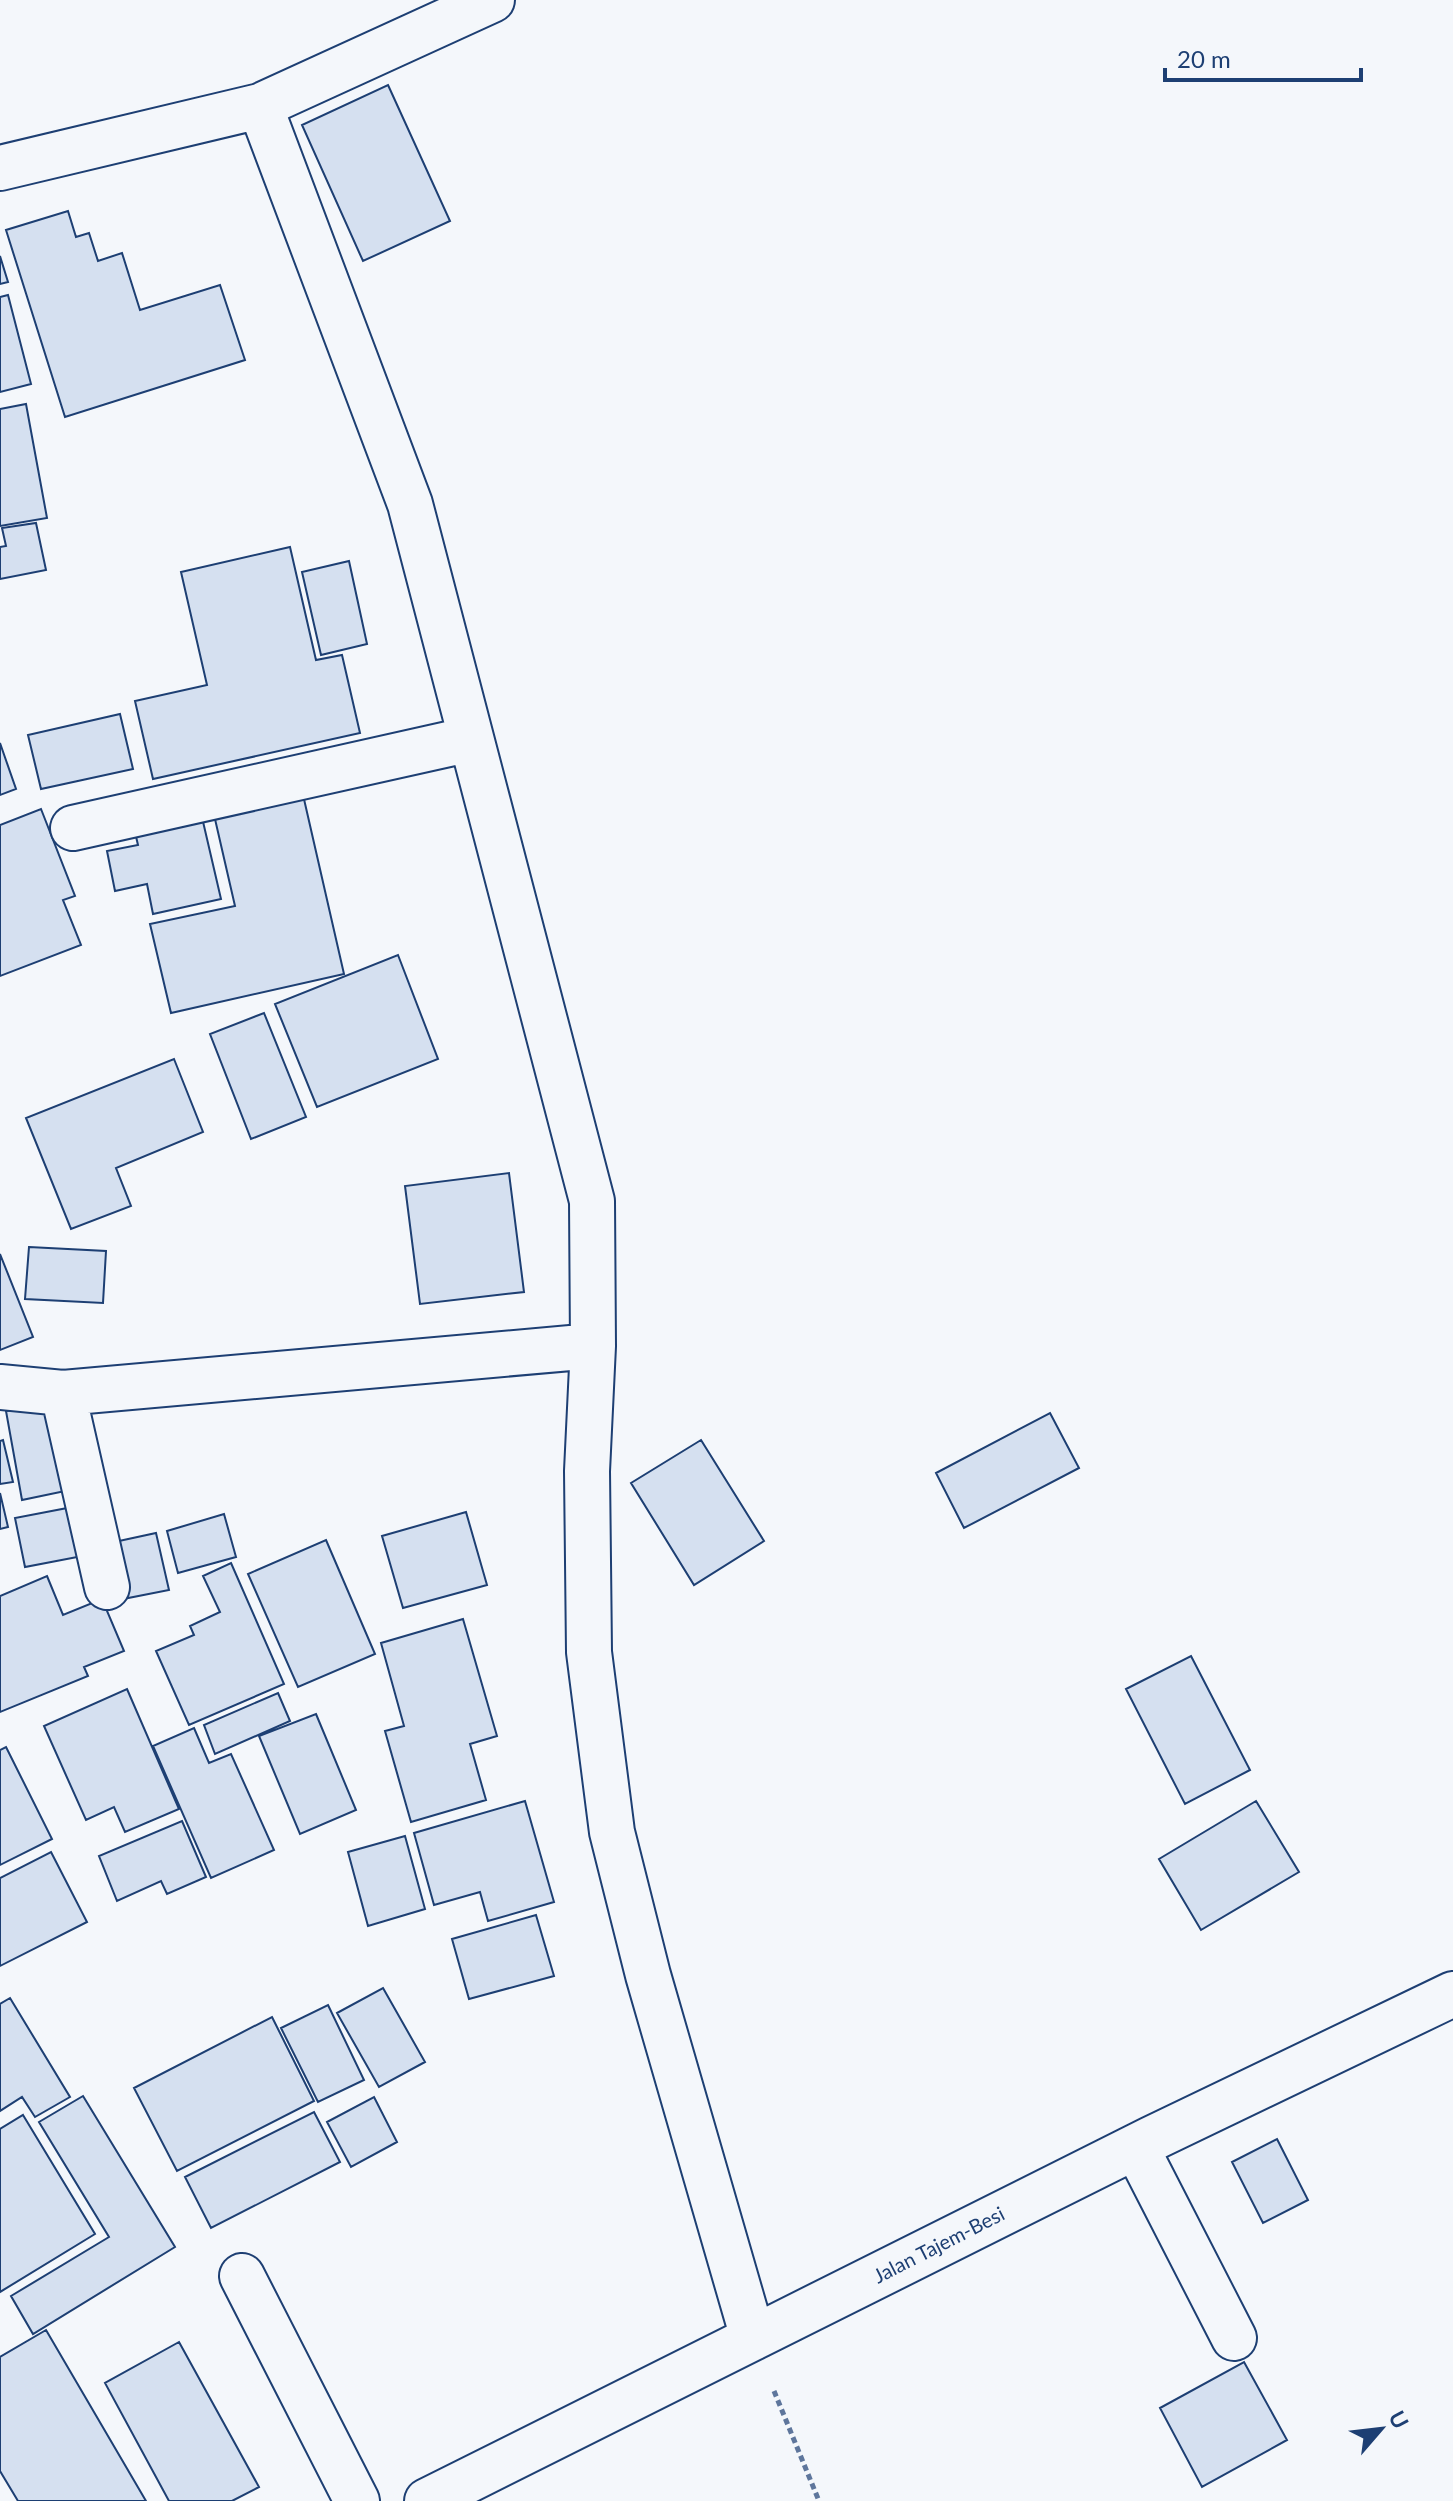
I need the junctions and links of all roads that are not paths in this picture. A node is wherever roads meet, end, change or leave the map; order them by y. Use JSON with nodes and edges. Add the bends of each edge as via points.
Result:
{"nodes":[{"id":1,"x":492,"y":0,"type":"edge"},
{"id":2,"x":260,"y":106,"type":"junction"},
{"id":3,"x":0,"y":168,"type":"edge"},
{"id":4,"x":471,"y":739,"type":"junction"},
{"id":5,"x":73,"y":828,"type":"dead end"},
{"id":6,"x":593,"y":1346,"type":"junction"},
{"id":7,"x":0,"y":1387,"type":"edge"},
{"id":8,"x":63,"y":1393,"type":"junction"},
{"id":9,"x":107,"y":1587,"type":"dead end"},
{"id":10,"x":1453,"y":1994,"type":"edge"},
{"id":11,"x":1136,"y":2147,"type":"junction"},
{"id":12,"x":242,"y":2276,"type":"dead end"},
{"id":13,"x":753,"y":2338,"type":"junction"},
{"id":14,"x":1234,"y":2338,"type":"dead end"},
{"id":15,"x":357,"y":2501,"type":"edge"},
{"id":16,"x":427,"y":2501,"type":"edge"}],
"edges":[{"from":1,"to":2,"type":"street"},
{"from":2,"to":3,"type":"street"},
{"from":2,"to":4,"type":"street","via":[[410,504]]},
{"from":4,"to":5,"type":"street"},
{"from":4,"to":6,"type":"street","via":[[592,1201]]},
{"from":6,"to":8,"type":"street"},
{"from":6,"to":13,"type":"street","via":[[587,1471],[589,1652],[612,1832]]},
{"from":7,"to":8,"type":"street"},
{"from":8,"to":9,"type":"street"},
{"from":10,"to":11,"type":"street","name":"Jalan Tajem-Besi"},
{"from":11,"to":13,"type":"street","name":"Jalan Tajem-Besi"},
{"from":11,"to":14,"type":"street"},
{"from":12,"to":15,"type":"street"},
{"from":13,"to":16,"type":"street","name":"Jalan Tajem-Besi"}]}
